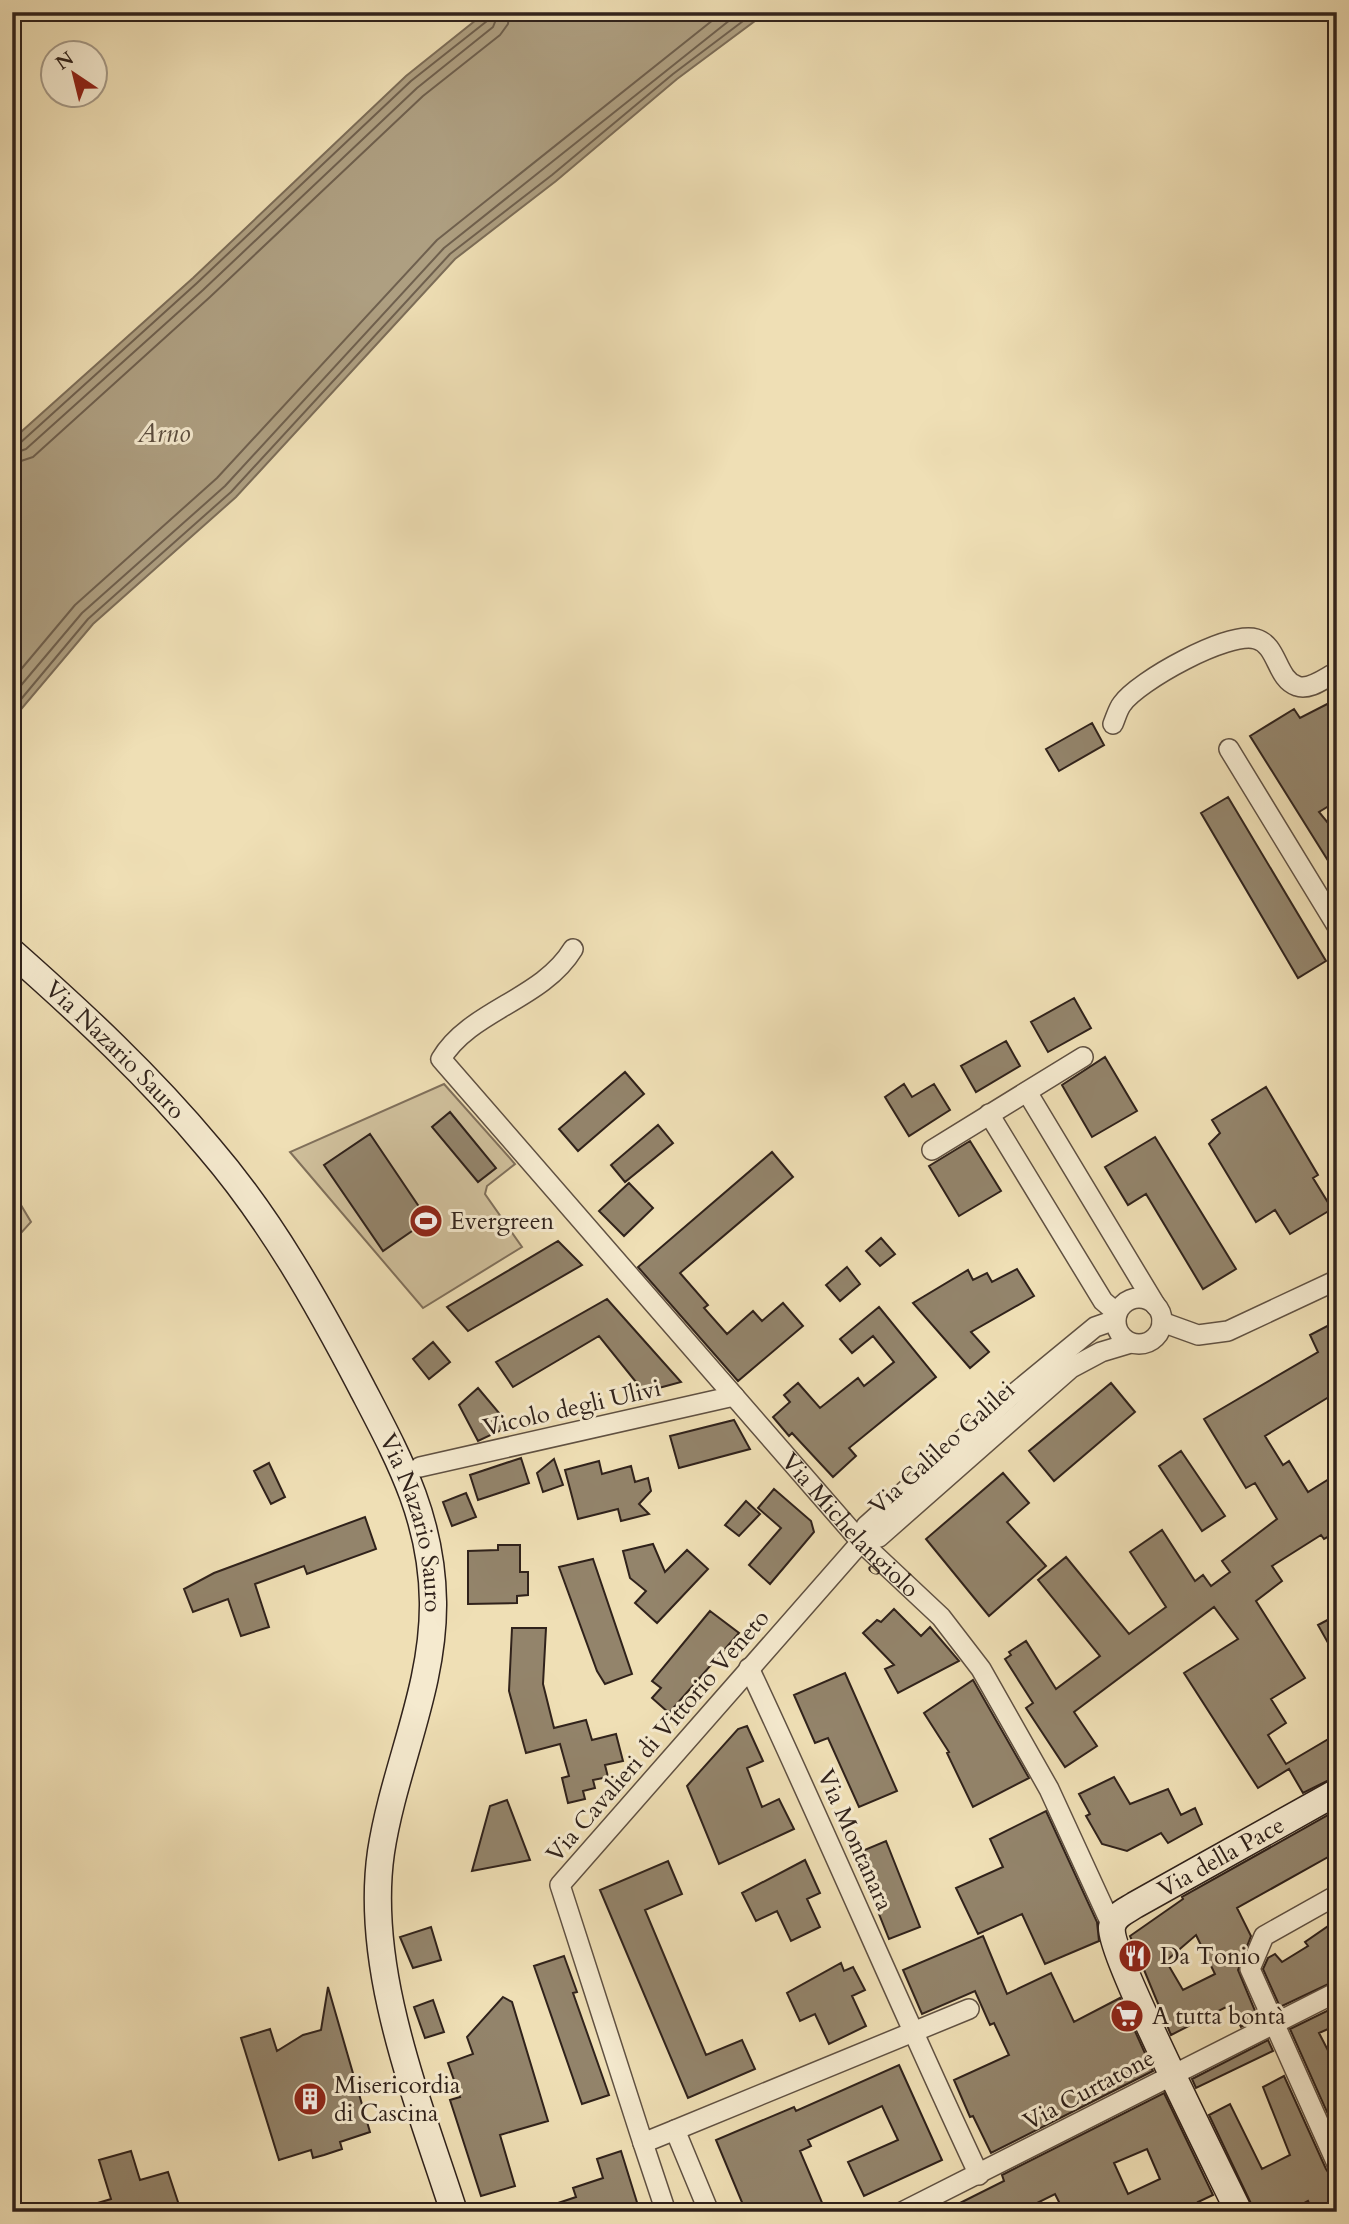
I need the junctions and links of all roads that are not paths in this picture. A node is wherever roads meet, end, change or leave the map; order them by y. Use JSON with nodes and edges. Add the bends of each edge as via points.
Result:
{"nodes":[{"id":1,"x":1337,"y":672,"type":"edge"},
{"id":2,"x":1113,"y":723,"type":"dead end"},
{"id":3,"x":1229,"y":748,"type":"dead end"},
{"id":4,"x":1337,"y":926,"type":"edge"},
{"id":5,"x":573,"y":949,"type":"dead end"},
{"id":6,"x":12,"y":952,"type":"edge"},
{"id":7,"x":1083,"y":1057,"type":"dead end"},
{"id":8,"x":1027,"y":1091,"type":"junction"},
{"id":9,"x":989,"y":1114,"type":"junction"},
{"id":10,"x":932,"y":1150,"type":"dead end"},
{"id":11,"x":1337,"y":1280,"type":"edge"},
{"id":12,"x":1159,"y":1314,"type":"junction"},
{"id":13,"x":1116,"y":1317,"type":"junction"},
{"id":14,"x":1131,"y":1343,"type":"junction"},
{"id":15,"x":734,"y":1396,"type":"junction"},
{"id":16,"x":420,"y":1467,"type":"dead end"},
{"id":17,"x":861,"y":1542,"type":"junction"},
{"id":18,"x":749,"y":1668,"type":"junction"},
{"id":19,"x":1337,"y":1792,"type":"edge"},
{"id":20,"x":1337,"y":1895,"type":"edge"},
{"id":21,"x":1112,"y":1926,"type":"junction"},
{"id":22,"x":1337,"y":1992,"type":"edge"},
{"id":23,"x":969,"y":2009,"type":"dead end"},
{"id":24,"x":1275,"y":2025,"type":"junction"},
{"id":25,"x":912,"y":2034,"type":"junction"},
{"id":26,"x":1173,"y":2073,"type":"junction"},
{"id":27,"x":675,"y":2130,"type":"junction"},
{"id":28,"x":643,"y":2143,"type":"junction"},
{"id":29,"x":1337,"y":2164,"type":"edge"},
{"id":30,"x":979,"y":2175,"type":"junction"},
{"id":31,"x":454,"y":2212,"type":"edge"},
{"id":32,"x":666,"y":2212,"type":"edge"},
{"id":33,"x":709,"y":2212,"type":"edge"},
{"id":34,"x":902,"y":2212,"type":"edge"},
{"id":35,"x":1239,"y":2212,"type":"edge"}],
"edges":[{"from":1,"to":2,"type":"street","via":[[1298,687],[1288,681],[1267,644],[1236,637],[1166,670],[1122,703]]},
{"from":3,"to":4,"type":"street"},
{"from":5,"to":15,"type":"street","name":"Via Michelangiolo","via":[[556,972],[460,1035],[441,1059]]},
{"from":6,"to":31,"type":"main road","name":"Via Nazario Sauro","via":[[145,1075],[243,1191],[305,1284],[415,1495],[430,1565],[432,1636],[381,1854],[377,1938],[392,2011]]},
{"from":7,"to":8,"type":"street"},
{"from":8,"to":9,"type":"street"},
{"from":8,"to":12,"type":"street"},
{"from":9,"to":10,"type":"street"},
{"from":9,"to":13,"type":"street"},
{"from":11,"to":12,"type":"street","name":"Via Galileo Galilei","via":[[1228,1331],[1198,1335]]},
{"from":12,"to":13,"type":"street","name":"Via Galileo Galilei","via":[[1144,1298],[1131,1299]]},
{"from":12,"to":14,"type":"street","name":"Via Galileo Galilei","via":[[1152,1340]]},
{"from":13,"to":14,"type":"street","via":[[1119,1334]]},
{"from":13,"to":17,"type":"street","name":"Via Galileo Galilei","via":[[1095,1327],[1010,1397],[866,1525]]},
{"from":14,"to":17,"type":"street","name":"Via Galileo Galilei","via":[[1071,1368],[879,1537]]},
{"from":15,"to":16,"type":"street","name":"Vicolo degli Ulivi"},
{"from":15,"to":17,"type":"street","name":"Via Michelangiolo"},
{"from":17,"to":18,"type":"street","name":"Via Cavalieri di Vittorio Veneto"},
{"from":17,"to":21,"type":"street","name":"Via Michelangiolo","via":[[941,1617],[981,1668],[1049,1789]]},
{"from":18,"to":25,"type":"street","name":"Via Montanara","via":[[831,1841]]},
{"from":18,"to":28,"type":"street","name":"Via Cavalieri di Vittorio Veneto","via":[[560,1885]]},
{"from":19,"to":21,"type":"main road","name":"Via della Pace","via":[[1118,1915]]},
{"from":20,"to":24,"type":"street","via":[[1264,1936],[1250,1969]]},
{"from":21,"to":26,"type":"main road","name":"Via Michelangiolo","via":[[1117,1949]]},
{"from":22,"to":24,"type":"street","name":"Via Curtatone"},
{"from":23,"to":25,"type":"street"},
{"from":24,"to":26,"type":"street","name":"Via Curtatone"},
{"from":24,"to":29,"type":"street"},
{"from":25,"to":27,"type":"street"},
{"from":25,"to":30,"type":"street","name":"Via Montanara"},
{"from":26,"to":30,"type":"street","name":"Via Curtatone"},
{"from":26,"to":35,"type":"main road","name":"Via Michelangiolo"},
{"from":27,"to":28,"type":"street"},
{"from":27,"to":33,"type":"street"},
{"from":28,"to":32,"type":"street","name":"Via Cavalieri di Vittorio Veneto"},
{"from":30,"to":34,"type":"street","name":"Via Curtatone"}]}
